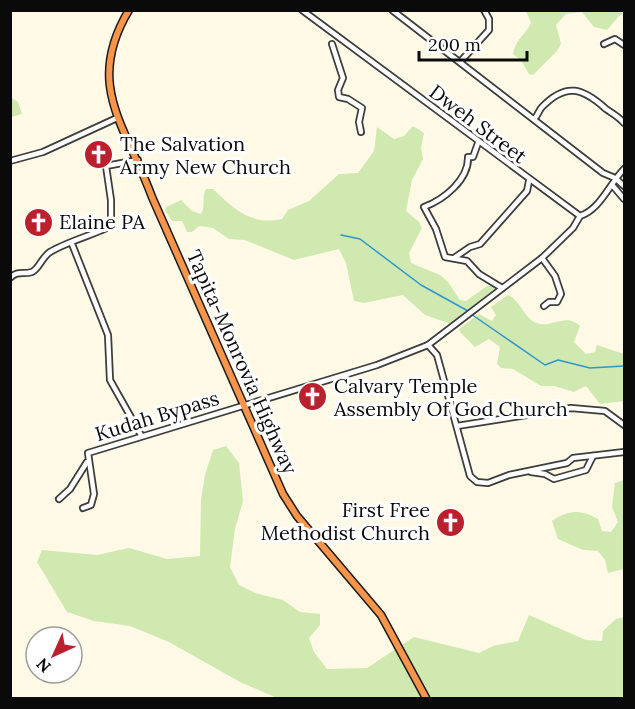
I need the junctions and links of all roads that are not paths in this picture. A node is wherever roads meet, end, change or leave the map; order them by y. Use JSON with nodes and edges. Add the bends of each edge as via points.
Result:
{"nodes":[{"id":1,"x":129,"y":10,"type":"edge"},
{"id":2,"x":302,"y":10,"type":"edge"},
{"id":3,"x":392,"y":10,"type":"edge"},
{"id":4,"x":484,"y":10,"type":"edge"},
{"id":5,"x":332,"y":44,"type":"dead end"},
{"id":6,"x":604,"y":44,"type":"dead end"},
{"id":7,"x":624,"y":45,"type":"edge"},
{"id":8,"x":460,"y":62,"type":"junction"},
{"id":9,"x":117,"y":118,"type":"junction"},
{"id":10,"x":535,"y":118,"type":"junction"},
{"id":11,"x":624,"y":123,"type":"edge"},
{"id":12,"x":361,"y":132,"type":"dead end"},
{"id":13,"x":478,"y":143,"type":"junction"},
{"id":14,"x":138,"y":160,"type":"junction"},
{"id":15,"x":10,"y":161,"type":"edge"},
{"id":16,"x":624,"y":169,"type":"edge"},
{"id":17,"x":615,"y":178,"type":"junction"},
{"id":18,"x":528,"y":181,"type":"junction"},
{"id":19,"x":613,"y":186,"type":"junction"},
{"id":20,"x":624,"y":186,"type":"edge"},
{"id":21,"x":624,"y":199,"type":"edge"},
{"id":22,"x":580,"y":216,"type":"junction"},
{"id":23,"x":72,"y":244,"type":"junction"},
{"id":24,"x":454,"y":258,"type":"junction"},
{"id":25,"x":542,"y":258,"type":"junction"},
{"id":26,"x":10,"y":278,"type":"edge"},
{"id":27,"x":502,"y":288,"type":"junction"},
{"id":28,"x":544,"y":306,"type":"dead end"},
{"id":29,"x":428,"y":345,"type":"junction"},
{"id":30,"x":245,"y":404,"type":"junction"},
{"id":31,"x":624,"y":425,"type":"edge"},
{"id":32,"x":457,"y":426,"type":"junction"},
{"id":33,"x":141,"y":435,"type":"junction"},
{"id":34,"x":624,"y":452,"type":"edge"},
{"id":35,"x":593,"y":456,"type":"junction"},
{"id":36,"x":87,"y":462,"type":"junction"},
{"id":37,"x":528,"y":472,"type":"junction"},
{"id":38,"x":59,"y":499,"type":"dead end"},
{"id":39,"x":83,"y":508,"type":"dead end"},
{"id":40,"x":426,"y":699,"type":"edge"}],
"edges":[{"from":1,"to":9,"type":"highway","name":"Tapita-Monrovia Highway","via":[[117,31],[108,62],[107,75]]},
{"from":2,"to":13,"type":"street","name":"Dweh Street"},
{"from":3,"to":8,"type":"street"},
{"from":4,"to":8,"type":"street","via":[[489,30]]},
{"from":5,"to":12,"type":"street","via":[[343,78],[339,97],[362,108]]},
{"from":6,"to":7,"type":"street","via":[[615,39]]},
{"from":8,"to":10,"type":"street"},
{"from":9,"to":14,"type":"highway","name":"Tapita-Monrovia Highway"},
{"from":9,"to":15,"type":"street","via":[[51,149]]},
{"from":10,"to":11,"type":"street","via":[[552,99],[574,90],[598,101]]},
{"from":10,"to":17,"type":"street","via":[[603,173]]},
{"from":13,"to":18,"type":"street","name":"Dweh Street"},
{"from":13,"to":24,"type":"street","via":[[473,158],[468,157],[465,171],[448,194],[424,207],[445,257]]},
{"from":14,"to":23,"type":"street","via":[[106,166],[111,226]]},
{"from":14,"to":30,"type":"highway","name":"Tapita-Monrovia Highway"},
{"from":16,"to":17,"type":"street"},
{"from":17,"to":19,"type":"street","name":"Kudah Bypass"},
{"from":17,"to":20,"type":"street"},
{"from":18,"to":22,"type":"street","name":"Dweh Street"},
{"from":18,"to":24,"type":"street","via":[[527,191],[480,244]]},
{"from":19,"to":21,"type":"street"},
{"from":19,"to":22,"type":"street","name":"Kudah Bypass"},
{"from":22,"to":25,"type":"street","name":"Kudah Bypass"},
{"from":23,"to":26,"type":"street","via":[[41,258],[31,273],[18,273]]},
{"from":23,"to":33,"type":"street","via":[[108,335],[110,380]]},
{"from":24,"to":27,"type":"street","via":[[467,261]]},
{"from":25,"to":27,"type":"street","name":"Kudah Bypass"},
{"from":25,"to":28,"type":"street","via":[[555,276],[561,294],[557,302]]},
{"from":27,"to":29,"type":"street","name":"Kudah Bypass"},
{"from":29,"to":30,"type":"street","name":"Kudah Bypass"},
{"from":29,"to":32,"type":"street","via":[[437,355]]},
{"from":30,"to":33,"type":"street","name":"Kudah Bypass"},
{"from":30,"to":40,"type":"highway","name":"Tapita-Monrovia Highway","via":[[283,494],[387,623]]},
{"from":31,"to":32,"type":"street","via":[[605,411],[571,408]]},
{"from":32,"to":37,"type":"street","via":[[472,479],[488,483]]},
{"from":33,"to":36,"type":"street","name":"Kudah Bypass","via":[[88,453]]},
{"from":34,"to":35,"type":"street"},
{"from":35,"to":37,"type":"street"},
{"from":35,"to":37,"type":"street","via":[[586,470],[560,478]]},
{"from":36,"to":38,"type":"street"},
{"from":36,"to":39,"type":"street","via":[[94,494],[91,505]]}]}
